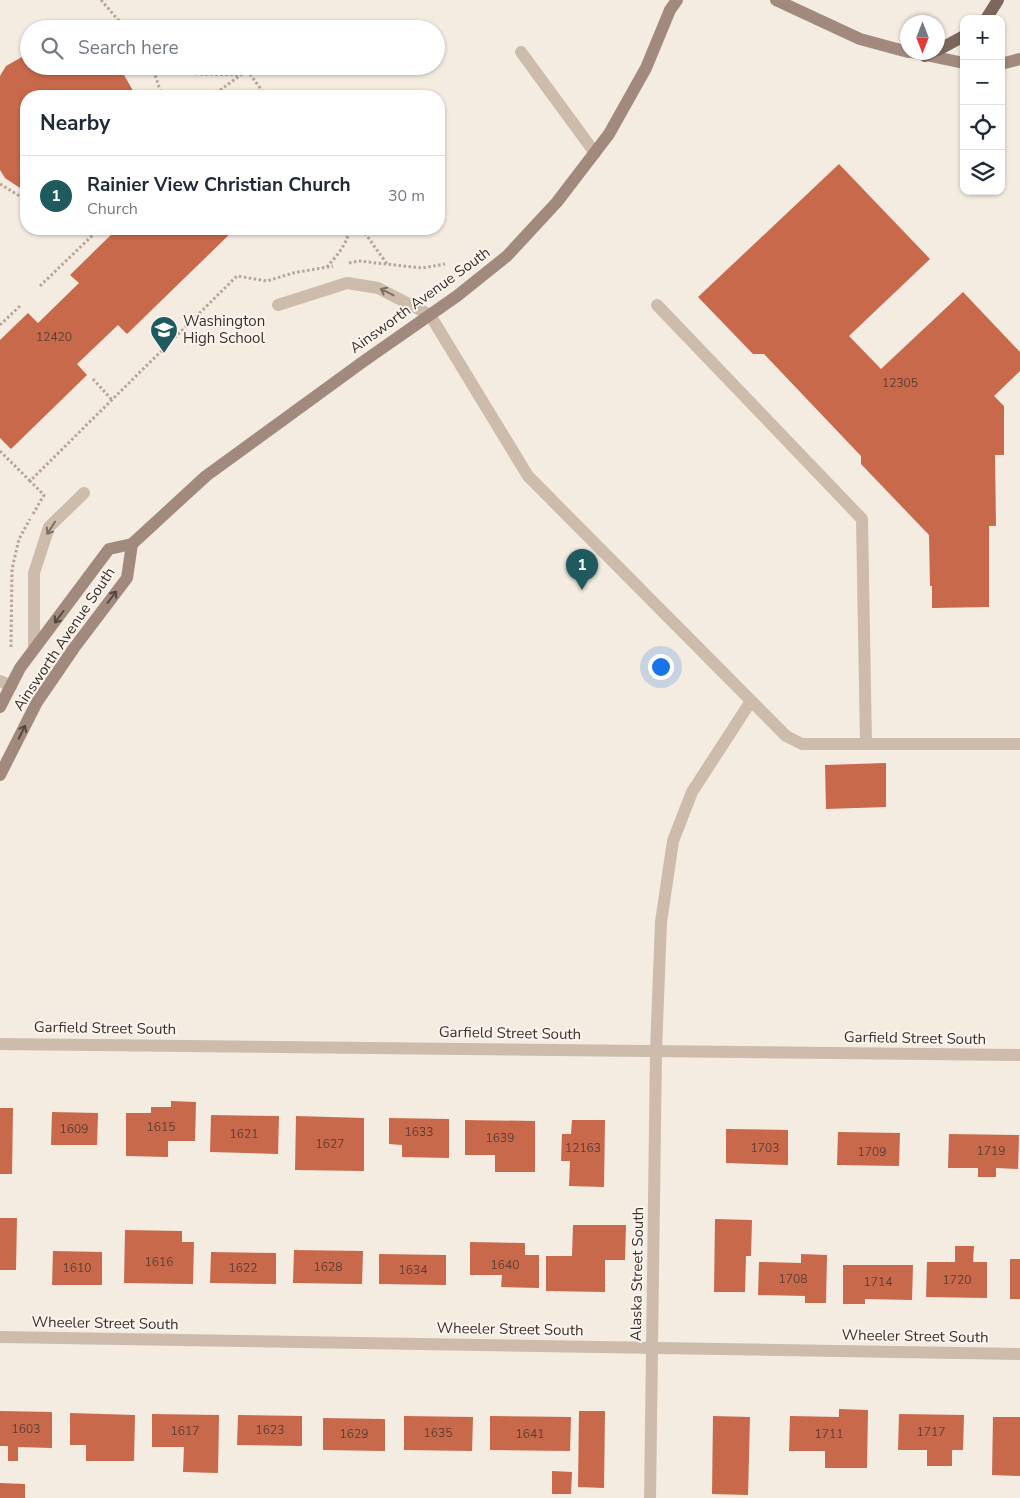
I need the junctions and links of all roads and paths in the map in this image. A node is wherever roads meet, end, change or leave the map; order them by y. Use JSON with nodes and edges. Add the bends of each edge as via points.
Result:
{"nodes":[{"id":1,"x":101,"y":0,"type":"edge"},
{"id":2,"x":676,"y":0,"type":"edge"},
{"id":3,"x":776,"y":0,"type":"edge"},
{"id":4,"x":998,"y":0,"type":"edge"},
{"id":5,"x":989,"y":15,"type":"edge"},
{"id":6,"x":118,"y":20,"type":"edge"},
{"id":7,"x":960,"y":38,"type":"edge"},
{"id":8,"x":945,"y":46,"type":"edge"},
{"id":9,"x":900,"y":50,"type":"edge"},
{"id":10,"x":521,"y":52,"type":"dead end"},
{"id":11,"x":945,"y":58,"type":"edge"},
{"id":12,"x":1020,"y":58,"type":"edge"},
{"id":13,"x":960,"y":62,"type":"edge"},
{"id":14,"x":1005,"y":63,"type":"edge"},
{"id":15,"x":155,"y":75,"type":"edge"},
{"id":16,"x":241,"y":75,"type":"edge"},
{"id":17,"x":251,"y":75,"type":"edge"},
{"id":18,"x":160,"y":90,"type":"edge"},
{"id":19,"x":220,"y":90,"type":"edge"},
{"id":20,"x":262,"y":90,"type":"edge"},
{"id":21,"x":595,"y":153,"type":"junction"},
{"id":22,"x":0,"y":184,"type":"edge"},
{"id":23,"x":20,"y":196,"type":"edge"},
{"id":24,"x":93,"y":235,"type":"edge"},
{"id":25,"x":349,"y":235,"type":"edge"},
{"id":26,"x":366,"y":235,"type":"edge"},
{"id":27,"x":343,"y":264,"type":"dead end"},
{"id":28,"x":387,"y":264,"type":"junction"},
{"id":29,"x":445,"y":264,"type":"dead end"},
{"id":30,"x":335,"y":266,"type":"dead end"},
{"id":31,"x":326,"y":267,"type":"junction"},
{"id":32,"x":40,"y":286,"type":"dead end"},
{"id":33,"x":21,"y":305,"type":"dead end"},
{"id":34,"x":278,"y":305,"type":"dead end"},
{"id":35,"x":657,"y":305,"type":"dead end"},
{"id":36,"x":430,"y":315,"type":"junction"},
{"id":37,"x":0,"y":325,"type":"edge"},
{"id":38,"x":92,"y":379,"type":"dead end"},
{"id":39,"x":112,"y":400,"type":"junction"},
{"id":40,"x":0,"y":451,"type":"edge"},
{"id":41,"x":30,"y":481,"type":"junction"},
{"id":42,"x":84,"y":493,"type":"dead end"},
{"id":43,"x":132,"y":544,"type":"junction"},
{"id":44,"x":11,"y":647,"type":"dead end"},
{"id":45,"x":34,"y":649,"type":"junction"},
{"id":46,"x":5,"y":684,"type":"edge"},
{"id":47,"x":751,"y":701,"type":"junction"},
{"id":48,"x":0,"y":707,"type":"edge"},
{"id":49,"x":866,"y":744,"type":"junction"},
{"id":50,"x":1020,"y":744,"type":"edge"},
{"id":51,"x":0,"y":776,"type":"edge"},
{"id":52,"x":0,"y":1044,"type":"edge"},
{"id":53,"x":656,"y":1051,"type":"junction"},
{"id":54,"x":1020,"y":1055,"type":"edge"},
{"id":55,"x":0,"y":1338,"type":"edge"},
{"id":56,"x":652,"y":1347,"type":"junction"},
{"id":57,"x":1020,"y":1354,"type":"edge"},
{"id":58,"x":650,"y":1498,"type":"edge"}],
"edges":[{"from":1,"to":6,"type":"path"},
{"from":2,"to":21,"type":"street","name":"Ainsworth Avenue South","via":[[646,68]]},
{"from":3,"to":9,"type":"street","via":[[860,39]]},
{"from":4,"to":5,"type":"main road"},
{"from":7,"to":8,"type":"main road"},
{"from":10,"to":21,"type":"street"},
{"from":11,"to":13,"type":"street"},
{"from":12,"to":14,"type":"street"},
{"from":15,"to":18,"type":"path"},
{"from":16,"to":19,"type":"path"},
{"from":17,"to":20,"type":"path"},
{"from":21,"to":36,"type":"street","name":"Ainsworth Avenue South","via":[[557,202],[507,256]]},
{"from":22,"to":23,"type":"path"},
{"from":24,"to":32,"type":"path"},
{"from":25,"to":31,"type":"path"},
{"from":26,"to":28,"type":"path"},
{"from":27,"to":28,"type":"path","via":[[359,261]]},
{"from":28,"to":29,"type":"path","via":[[422,268]]},
{"from":30,"to":31,"type":"path"},
{"from":31,"to":39,"type":"path","via":[[267,281],[237,276]]},
{"from":33,"to":37,"type":"path"},
{"from":36,"to":34,"type":"street","one_way":true,"via":[[378,288],[347,283]]},
{"from":35,"to":49,"type":"street","via":[[862,519]]},
{"from":36,"to":43,"type":"street","name":"Ainsworth Avenue South","via":[[206,476]]},
{"from":36,"to":47,"type":"street","via":[[528,476]]},
{"from":38,"to":39,"type":"path"},
{"from":39,"to":41,"type":"path"},
{"from":40,"to":41,"type":"path"},
{"from":41,"to":44,"type":"path","via":[[44,495],[19,539],[12,569]]},
{"from":42,"to":45,"type":"street","one_way":true,"via":[[49,527],[34,573]]},
{"from":43,"to":45,"type":"street","name":"Ainsworth Avenue South","one_way":true,"via":[[109,550]]},
{"from":51,"to":43,"type":"street","name":"Ainsworth Avenue South","one_way":true,"via":[[37,702],[127,578]]},
{"from":45,"to":46,"type":"street","name":"Ainsworth Avenue South"},
{"from":46,"to":48,"type":"street","name":"Ainsworth Avenue South"},
{"from":47,"to":49,"type":"street","via":[[786,736],[802,744]]},
{"from":47,"to":53,"type":"street","name":"Alaska Street South","via":[[692,792],[673,841],[662,922]]},
{"from":49,"to":50,"type":"street"},
{"from":52,"to":53,"type":"street","name":"Garfield Street South"},
{"from":53,"to":54,"type":"street","name":"Garfield Street South"},
{"from":53,"to":56,"type":"street","name":"Alaska Street South"},
{"from":55,"to":56,"type":"street","name":"Wheeler Street South"},
{"from":56,"to":57,"type":"street","name":"Wheeler Street South"},
{"from":56,"to":58,"type":"street","name":"Alaska Street South"}]}
